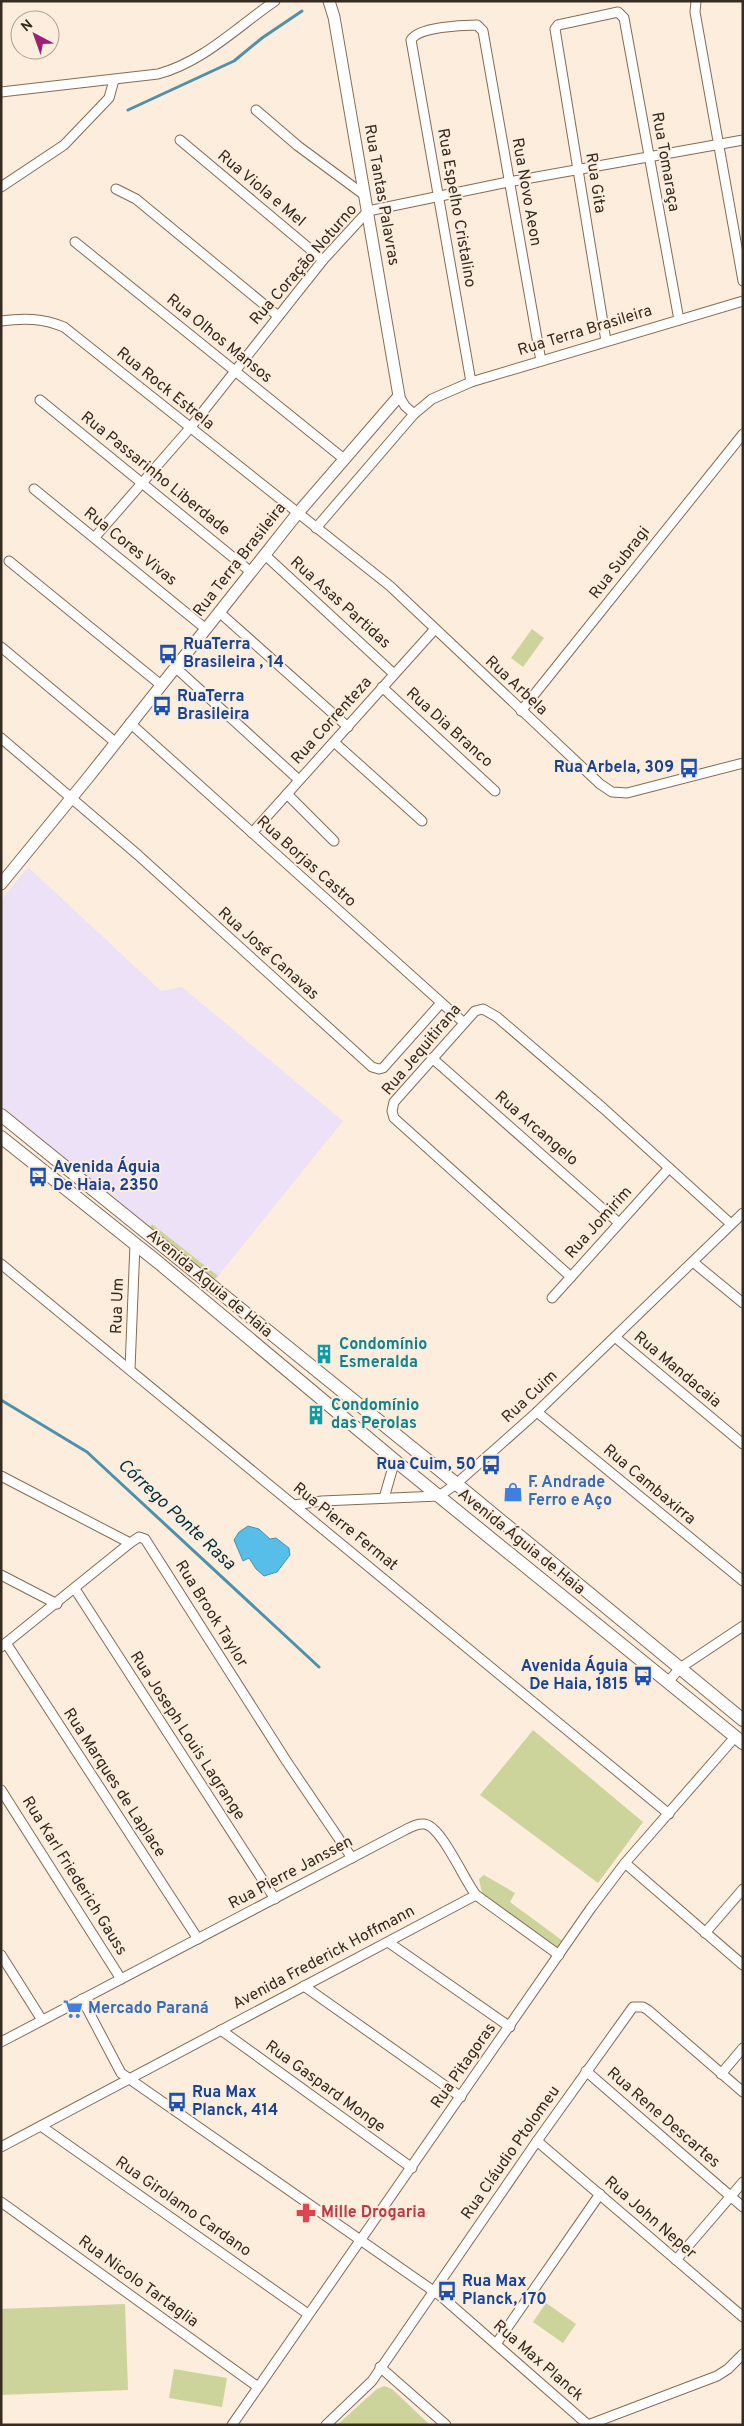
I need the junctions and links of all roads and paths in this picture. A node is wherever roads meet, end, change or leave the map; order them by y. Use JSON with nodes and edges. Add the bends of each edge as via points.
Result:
{"nodes":[{"id":1,"x":275,"y":1,"type":"edge"},
{"id":2,"x":329,"y":1,"type":"edge"},
{"id":3,"x":696,"y":1,"type":"edge"},
{"id":4,"x":555,"y":29,"type":"joint"},
{"id":5,"x":411,"y":40,"type":"joint"},
{"id":6,"x":114,"y":80,"type":"junction"},
{"id":7,"x":1,"y":92,"type":"edge"},
{"id":8,"x":256,"y":110,"type":"dead end"},
{"id":9,"x":180,"y":140,"type":"dead end"},
{"id":10,"x":743,"y":140,"type":"edge"},
{"id":11,"x":720,"y":144,"type":"junction"},
{"id":12,"x":649,"y":157,"type":"junction"},
{"id":13,"x":577,"y":169,"type":"junction"},
{"id":14,"x":508,"y":182,"type":"junction"},
{"id":15,"x":1,"y":187,"type":"edge"},
{"id":16,"x":116,"y":189,"type":"dead end"},
{"id":17,"x":363,"y":194,"type":"junction"},
{"id":18,"x":439,"y":195,"type":"junction"},
{"id":19,"x":368,"y":211,"type":"junction"},
{"id":20,"x":75,"y":242,"type":"dead end"},
{"id":21,"x":323,"y":260,"type":"junction"},
{"id":22,"x":743,"y":281,"type":"edge"},
{"id":23,"x":743,"y":301,"type":"edge"},
{"id":24,"x":278,"y":316,"type":"junction"},
{"id":25,"x":1,"y":320,"type":"edge"},
{"id":26,"x":679,"y":320,"type":"junction"},
{"id":27,"x":606,"y":341,"type":"junction"},
{"id":28,"x":541,"y":361,"type":"junction"},
{"id":29,"x":234,"y":372,"type":"junction"},
{"id":30,"x":471,"y":382,"type":"junction"},
{"id":31,"x":398,"y":396,"type":"junction"},
{"id":32,"x":40,"y":400,"type":"dead end"},
{"id":33,"x":414,"y":414,"type":"junction"},
{"id":34,"x":190,"y":428,"type":"junction"},
{"id":35,"x":743,"y":434,"type":"edge"},
{"id":36,"x":344,"y":459,"type":"junction"},
{"id":37,"x":142,"y":482,"type":"junction"},
{"id":38,"x":34,"y":489,"type":"dead end"},
{"id":39,"x":297,"y":514,"type":"junction"},
{"id":40,"x":316,"y":528,"type":"junction"},
{"id":41,"x":95,"y":537,"type":"junction"},
{"id":42,"x":265,"y":555,"type":"junction"},
{"id":43,"x":9,"y":561,"type":"dead end"},
{"id":44,"x":251,"y":572,"type":"junction"},
{"id":45,"x":219,"y":612,"type":"junction"},
{"id":46,"x":206,"y":629,"type":"junction"},
{"id":47,"x":435,"y":629,"type":"junction"},
{"id":48,"x":1,"y":647,"type":"edge"},
{"id":49,"x":175,"y":668,"type":"junction"},
{"id":50,"x":394,"y":674,"type":"junction"},
{"id":51,"x":161,"y":685,"type":"junction"},
{"id":52,"x":382,"y":687,"type":"junction"},
{"id":53,"x":522,"y":711,"type":"junction"},
{"id":54,"x":130,"y":723,"type":"junction"},
{"id":55,"x":348,"y":727,"type":"junction"},
{"id":56,"x":1,"y":738,"type":"edge"},
{"id":57,"x":115,"y":742,"type":"junction"},
{"id":58,"x":334,"y":742,"type":"junction"},
{"id":59,"x":743,"y":763,"type":"edge"},
{"id":60,"x":299,"y":780,"type":"junction"},
{"id":61,"x":495,"y":791,"type":"dead end"},
{"id":62,"x":287,"y":794,"type":"junction"},
{"id":63,"x":70,"y":797,"type":"junction"},
{"id":64,"x":422,"y":820,"type":"dead end"},
{"id":65,"x":252,"y":833,"type":"junction"},
{"id":66,"x":334,"y":840,"type":"dead end"},
{"id":67,"x":1,"y":884,"type":"edge"},
{"id":68,"x":441,"y":1003,"type":"junction"},
{"id":69,"x":463,"y":1022,"type":"junction"},
{"id":70,"x":432,"y":1058,"type":"junction"},
{"id":71,"x":1,"y":1115,"type":"edge"},
{"id":72,"x":1,"y":1137,"type":"edge"},
{"id":73,"x":669,"y":1168,"type":"junction"},
{"id":74,"x":743,"y":1213,"type":"edge"},
{"id":75,"x":619,"y":1223,"type":"junction"},
{"id":76,"x":731,"y":1224,"type":"junction"},
{"id":77,"x":135,"y":1244,"type":"junction"},
{"id":78,"x":182,"y":1261,"type":"junction"},
{"id":79,"x":693,"y":1262,"type":"junction"},
{"id":80,"x":1,"y":1264,"type":"edge"},
{"id":81,"x":165,"y":1268,"type":"junction"},
{"id":82,"x":571,"y":1277,"type":"junction"},
{"id":83,"x":552,"y":1298,"type":"dead end"},
{"id":84,"x":743,"y":1303,"type":"edge"},
{"id":85,"x":615,"y":1337,"type":"junction"},
{"id":86,"x":130,"y":1370,"type":"junction"},
{"id":87,"x":537,"y":1412,"type":"junction"},
{"id":88,"x":743,"y":1444,"type":"edge"},
{"id":89,"x":395,"y":1460,"type":"junction"},
{"id":90,"x":1,"y":1476,"type":"edge"},
{"id":91,"x":456,"y":1484,"type":"junction"},
{"id":92,"x":439,"y":1496,"type":"junction"},
{"id":93,"x":384,"y":1498,"type":"junction"},
{"id":94,"x":294,"y":1505,"type":"junction"},
{"id":95,"x":130,"y":1543,"type":"junction"},
{"id":96,"x":1,"y":1575,"type":"edge"},
{"id":97,"x":743,"y":1581,"type":"edge"},
{"id":98,"x":75,"y":1589,"type":"junction"},
{"id":99,"x":56,"y":1604,"type":"junction"},
{"id":100,"x":743,"y":1626,"type":"edge"},
{"id":101,"x":3,"y":1645,"type":"edge"},
{"id":102,"x":680,"y":1668,"type":"junction"},
{"id":103,"x":668,"y":1682,"type":"junction"},
{"id":104,"x":743,"y":1720,"type":"edge"},
{"id":105,"x":739,"y":1740,"type":"edge"},
{"id":106,"x":1,"y":1790,"type":"edge"},
{"id":107,"x":669,"y":1814,"type":"junction"},
{"id":108,"x":352,"y":1858,"type":"junction"},
{"id":109,"x":624,"y":1863,"type":"junction"},
{"id":110,"x":743,"y":1888,"type":"edge"},
{"id":111,"x":476,"y":1895,"type":"junction"},
{"id":112,"x":275,"y":1899,"type":"junction"},
{"id":113,"x":704,"y":1933,"type":"junction"},
{"id":114,"x":198,"y":1938,"type":"junction"},
{"id":115,"x":388,"y":1942,"type":"junction"},
{"id":116,"x":1,"y":1955,"type":"edge"},
{"id":117,"x":559,"y":1955,"type":"junction"},
{"id":118,"x":743,"y":1966,"type":"edge"},
{"id":119,"x":121,"y":1979,"type":"junction"},
{"id":120,"x":304,"y":1986,"type":"junction"},
{"id":121,"x":82,"y":1999,"type":"junction"},
{"id":122,"x":42,"y":2020,"type":"junction"},
{"id":123,"x":510,"y":2027,"type":"junction"},
{"id":124,"x":220,"y":2030,"type":"junction"},
{"id":125,"x":1,"y":2042,"type":"edge"},
{"id":126,"x":743,"y":2048,"type":"edge"},
{"id":127,"x":586,"y":2072,"type":"junction"},
{"id":128,"x":721,"y":2074,"type":"junction"},
{"id":129,"x":130,"y":2079,"type":"junction"},
{"id":130,"x":743,"y":2092,"type":"edge"},
{"id":131,"x":461,"y":2097,"type":"junction"},
{"id":132,"x":41,"y":2126,"type":"junction"},
{"id":133,"x":537,"y":2141,"type":"junction"},
{"id":134,"x":1,"y":2146,"type":"edge"},
{"id":135,"x":412,"y":2168,"type":"junction"},
{"id":136,"x":743,"y":2182,"type":"edge"},
{"id":137,"x":600,"y":2194,"type":"junction"},
{"id":138,"x":730,"y":2196,"type":"junction"},
{"id":139,"x":1,"y":2202,"type":"edge"},
{"id":140,"x":743,"y":2207,"type":"edge"},
{"id":141,"x":361,"y":2242,"type":"junction"},
{"id":142,"x":676,"y":2260,"type":"junction"},
{"id":143,"x":433,"y":2291,"type":"junction"},
{"id":144,"x":308,"y":2314,"type":"junction"},
{"id":145,"x":743,"y":2317,"type":"edge"},
{"id":146,"x":496,"y":2344,"type":"junction"},
{"id":147,"x":743,"y":2354,"type":"edge"},
{"id":148,"x":380,"y":2367,"type":"junction"},
{"id":149,"x":258,"y":2387,"type":"junction"},
{"id":150,"x":232,"y":2425,"type":"edge"},
{"id":151,"x":326,"y":2425,"type":"edge"},
{"id":152,"x":446,"y":2425,"type":"edge"},
{"id":153,"x":588,"y":2425,"type":"edge"}],
"edges":[{"from":1,"to":6,"type":"street","via":[[187,65],[158,74]]},
{"from":2,"to":17,"type":"street","name":"Rua Tantas Palavras"},
{"from":3,"to":11,"type":"street","via":[[695,12]]},
{"from":4,"to":12,"type":"street","name":"Rua Tomaraça","via":[[561,24],[618,12],[625,21]]},
{"from":4,"to":13,"type":"street","name":"Rua Gita"},
{"from":5,"to":14,"type":"street","name":"Rua Novo Aeon","via":[[419,33],[459,25],[482,28]]},
{"from":5,"to":18,"type":"street","name":"Rua Espelho Cristalino"},
{"from":6,"to":7,"type":"street"},
{"from":6,"to":15,"type":"street","via":[[109,98],[64,145]]},
{"from":8,"to":17,"type":"street"},
{"from":9,"to":21,"type":"street","name":"Rua Viola e Mel"},
{"from":10,"to":11,"type":"street","name":"Rua Coração Noturno"},
{"from":11,"to":12,"type":"street","name":"Rua Coração Noturno"},
{"from":11,"to":22,"type":"street"},
{"from":12,"to":13,"type":"street","name":"Rua Coração Noturno"},
{"from":12,"to":26,"type":"street","name":"Rua Tomaraça"},
{"from":13,"to":14,"type":"street","name":"Rua Coração Noturno"},
{"from":13,"to":27,"type":"street","name":"Rua Gita"},
{"from":14,"to":18,"type":"street","name":"Rua Coração Noturno"},
{"from":14,"to":28,"type":"street","name":"Rua Novo Aeon"},
{"from":16,"to":24,"type":"street","via":[[136,199]]},
{"from":17,"to":19,"type":"street","name":"Rua Tantas Palavras"},
{"from":18,"to":19,"type":"street","name":"Rua Coração Noturno"},
{"from":18,"to":30,"type":"street","name":"Rua Espelho Cristalino"},
{"from":19,"to":21,"type":"street","name":"Rua Coração Noturno"},
{"from":19,"to":31,"type":"street","name":"Rua Tantas Palavras"},
{"from":20,"to":29,"type":"street","name":"Rua Olhos Mansos"},
{"from":21,"to":24,"type":"street","name":"Rua Coração Noturno"},
{"from":23,"to":26,"type":"street","name":"Rua Terra Brasileira"},
{"from":24,"to":29,"type":"street","name":"Rua Coração Noturno"},
{"from":25,"to":34,"type":"street","name":"Rua Rock Estrela","via":[[48,320],[64,327]]},
{"from":26,"to":27,"type":"street","name":"Rua Terra Brasileira"},
{"from":27,"to":28,"type":"street","name":"Rua Terra Brasileira"},
{"from":28,"to":30,"type":"street","name":"Rua Terra Brasileira"},
{"from":29,"to":34,"type":"street","name":"Rua Coração Noturno"},
{"from":29,"to":36,"type":"street","name":"Rua Olhos Mansos"},
{"from":30,"to":33,"type":"street","name":"Rua Terra Brasileira","via":[[432,399]]},
{"from":31,"to":33,"type":"street"},
{"from":31,"to":36,"type":"street","name":"Rua Terra Brasileira"},
{"from":32,"to":37,"type":"street","name":"Rua Passarinho Liberdade"},
{"from":33,"to":40,"type":"street","name":"Rua Terra Brasileira"},
{"from":34,"to":37,"type":"street","name":"Rua Coração Noturno"},
{"from":34,"to":39,"type":"street","name":"Rua Rock Estrela"},
{"from":35,"to":53,"type":"street","name":"Rua Subragi"},
{"from":36,"to":39,"type":"street","name":"Rua Terra Brasileira"},
{"from":37,"to":41,"type":"street","name":"Rua Coração Noturno"},
{"from":37,"to":44,"type":"street","name":"Rua Passarinho Liberdade"},
{"from":38,"to":41,"type":"street","name":"Rua Cores Vivas"},
{"from":39,"to":40,"type":"street","name":"Rua Arbela"},
{"from":39,"to":42,"type":"street","name":"Rua Terra Brasileira"},
{"from":40,"to":47,"type":"street","name":"Rua Arbela","via":[[390,586]]},
{"from":41,"to":46,"type":"street","name":"Rua Cores Vivas"},
{"from":42,"to":44,"type":"street","name":"Rua Terra Brasileira"},
{"from":42,"to":50,"type":"street","name":"Rua Asas Partidas"},
{"from":43,"to":51,"type":"street"},
{"from":44,"to":45,"type":"street","name":"Rua Terra Brasileira"},
{"from":45,"to":46,"type":"street","name":"Rua Terra Brasileira"},
{"from":45,"to":55,"type":"street"},
{"from":46,"to":49,"type":"street","name":"Rua Terra Brasileira"},
{"from":47,"to":50,"type":"street","name":"Rua Correnteza"},
{"from":47,"to":53,"type":"street","name":"Rua Arbela"},
{"from":48,"to":57,"type":"street"},
{"from":49,"to":51,"type":"street","name":"Rua Terra Brasileira"},
{"from":49,"to":60,"type":"street"},
{"from":50,"to":52,"type":"street","name":"Rua Correnteza"},
{"from":51,"to":54,"type":"street","name":"Rua Terra Brasileira"},
{"from":52,"to":55,"type":"street","name":"Rua Correnteza"},
{"from":52,"to":61,"type":"street","name":"Rua Dia Branco"},
{"from":53,"to":59,"type":"street","name":"Rua Arbela","via":[[612,792],[627,793]]},
{"from":54,"to":57,"type":"street","name":"Rua Terra Brasileira"},
{"from":54,"to":65,"type":"street","name":"Rua Borjas Castro"},
{"from":55,"to":58,"type":"street","name":"Rua Correnteza"},
{"from":56,"to":63,"type":"street"},
{"from":57,"to":63,"type":"street","name":"Rua Terra Brasileira"},
{"from":58,"to":60,"type":"street","name":"Rua Correnteza"},
{"from":58,"to":64,"type":"street"},
{"from":60,"to":62,"type":"street","name":"Rua Correnteza"},
{"from":62,"to":65,"type":"street","name":"Rua Correnteza"},
{"from":62,"to":66,"type":"street"},
{"from":63,"to":67,"type":"street","name":"Rua Terra Brasileira"},
{"from":63,"to":68,"type":"street","name":"Rua José Canavas","via":[[376,1069],[382,1068]]},
{"from":65,"to":68,"type":"street","name":"Rua Borjas Castro"},
{"from":68,"to":69,"type":"street","name":"Rua Borjas Castro"},
{"from":69,"to":70,"type":"street","name":"Rua Jequitirana"},
{"from":69,"to":73,"type":"street","name":"Rua Jequitirana","via":[[479,1009],[497,1016]]},
{"from":70,"to":75,"type":"street","name":"Rua Arcangelo"},
{"from":70,"to":82,"type":"street","name":"Rua Jequitirana","via":[[394,1102],[394,1118]]},
{"from":71,"to":78,"type":"main road","name":"Avenida Águia de Haia"},
{"from":72,"to":77,"type":"main road","name":"Avenida Águia de Haia"},
{"from":73,"to":75,"type":"street","name":"Rua Jomirim"},
{"from":73,"to":76,"type":"street","name":"Rua Jequitirana"},
{"from":74,"to":76,"type":"street","name":"Rua Cuim"},
{"from":75,"to":82,"type":"street","name":"Rua Jomirim"},
{"from":76,"to":79,"type":"street","name":"Rua Cuim"},
{"from":77,"to":81,"type":"main road","name":"Avenida Águia de Haia"},
{"from":77,"to":86,"type":"street","name":"Rua Um"},
{"from":78,"to":81,"type":"main road","via":[[169,1259]]},
{"from":78,"to":91,"type":"main road","name":"Avenida Águia de Haia"},
{"from":79,"to":84,"type":"street"},
{"from":79,"to":85,"type":"street","name":"Rua Cuim"},
{"from":80,"to":86,"type":"street","name":"Rua Pierre Fermat"},
{"from":81,"to":89,"type":"main road","name":"Avenida Águia de Haia"},
{"from":82,"to":83,"type":"street","name":"Rua Jomirim"},
{"from":85,"to":87,"type":"street","name":"Rua Cuim"},
{"from":85,"to":88,"type":"street","name":"Rua Mandacaia"},
{"from":86,"to":94,"type":"street","name":"Rua Pierre Fermat"},
{"from":87,"to":91,"type":"street","name":"Rua Cuim"},
{"from":87,"to":97,"type":"street","name":"Rua Cambaxirra"},
{"from":89,"to":92,"type":"main road","name":"Avenida Águia de Haia"},
{"from":89,"to":93,"type":"street"},
{"from":90,"to":95,"type":"street"},
{"from":91,"to":92,"type":"street","name":"Rua Cuim"},
{"from":91,"to":102,"type":"main road","name":"Avenida Águia de Haia"},
{"from":92,"to":93,"type":"street"},
{"from":92,"to":103,"type":"main road","name":"Avenida Águia de Haia"},
{"from":93,"to":94,"type":"street"},
{"from":94,"to":107,"type":"street","name":"Rua Pierre Fermat"},
{"from":95,"to":98,"type":"street"},
{"from":95,"to":108,"type":"street","name":"Rua Brook Taylor","via":[[139,1538],[147,1540],[287,1762]]},
{"from":96,"to":99,"type":"street"},
{"from":98,"to":99,"type":"street"},
{"from":98,"to":112,"type":"street","name":"Rua Joseph Louis Lagrange"},
{"from":99,"to":101,"type":"street"},
{"from":100,"to":102,"type":"street"},
{"from":101,"to":114,"type":"street","name":"Rua Marques de Laplace"},
{"from":102,"to":103,"type":"street"},
{"from":102,"to":104,"type":"main road","name":"Avenida Águia de Haia"},
{"from":103,"to":105,"type":"main road","name":"Avenida Águia de Haia"},
{"from":105,"to":107,"type":"street","name":"Rua Pitagoras"},
{"from":106,"to":119,"type":"street","name":"Rua Karl Friederich Gauss"},
{"from":107,"to":109,"type":"street","name":"Rua Pitagoras"},
{"from":108,"to":111,"type":"street","name":"Rua Pierre Janssen","via":[[415,1825],[424,1824],[434,1827],[441,1835]]},
{"from":108,"to":112,"type":"street","name":"Rua Pierre Janssen"},
{"from":109,"to":113,"type":"street"},
{"from":109,"to":117,"type":"street","name":"Rua Pitagoras"},
{"from":110,"to":113,"type":"street"},
{"from":111,"to":115,"type":"street","name":"Avenida Frederick Hoffmann"},
{"from":111,"to":117,"type":"street","name":"Rua Pierre Janssen"},
{"from":112,"to":114,"type":"street","name":"Rua Pierre Janssen"},
{"from":113,"to":118,"type":"street"},
{"from":114,"to":119,"type":"street","name":"Rua Pierre Janssen"},
{"from":115,"to":120,"type":"street","name":"Avenida Frederick Hoffmann"},
{"from":115,"to":123,"type":"street"},
{"from":116,"to":122,"type":"street"},
{"from":117,"to":123,"type":"street","name":"Rua Pitagoras"},
{"from":119,"to":121,"type":"street","name":"Rua Pierre Janssen"},
{"from":120,"to":124,"type":"street","name":"Avenida Frederick Hoffmann"},
{"from":120,"to":131,"type":"street"},
{"from":121,"to":122,"type":"street","name":"Rua Pierre Janssen"},
{"from":121,"to":129,"type":"street","name":"Rua Max Planck","via":[[121,2073]]},
{"from":122,"to":125,"type":"street","name":"Rua Pierre Janssen"},
{"from":123,"to":131,"type":"street","name":"Rua Pitagoras"},
{"from":124,"to":129,"type":"street","name":"Avenida Frederick Hoffmann"},
{"from":124,"to":135,"type":"street","name":"Rua Gaspard Monge"},
{"from":126,"to":128,"type":"street"},
{"from":127,"to":128,"type":"street","name":"Rua Cláudio Ptolomeu","via":[[630,2011],[638,2006],[648,2010]]},
{"from":127,"to":133,"type":"street","name":"Rua Cláudio Ptolomeu"},
{"from":127,"to":138,"type":"street","name":"Rua Rene Descartes"},
{"from":128,"to":130,"type":"street","name":"Rua Cláudio Ptolomeu"},
{"from":129,"to":132,"type":"street","name":"Avenida Frederick Hoffmann"},
{"from":129,"to":141,"type":"street","name":"Rua Max Planck"},
{"from":131,"to":135,"type":"street","name":"Rua Pitagoras"},
{"from":132,"to":134,"type":"street","name":"Avenida Frederick Hoffmann"},
{"from":132,"to":144,"type":"street","name":"Rua Girolamo Cardano"},
{"from":133,"to":137,"type":"street","name":"Rua John Neper"},
{"from":133,"to":143,"type":"street","name":"Rua Cláudio Ptolomeu"},
{"from":135,"to":141,"type":"street","name":"Rua Pitagoras"},
{"from":136,"to":138,"type":"street"},
{"from":137,"to":142,"type":"street","name":"Rua John Neper"},
{"from":137,"to":146,"type":"street"},
{"from":138,"to":140,"type":"street","name":"Rua Rene Descartes"},
{"from":138,"to":142,"type":"street"},
{"from":139,"to":149,"type":"street","name":"Rua Nicolo Tartaglia"},
{"from":141,"to":143,"type":"street","name":"Rua Max Planck"},
{"from":141,"to":144,"type":"street","name":"Rua Pitagoras"},
{"from":142,"to":145,"type":"street","name":"Rua John Neper"},
{"from":143,"to":146,"type":"street","name":"Rua Max Planck"},
{"from":143,"to":148,"type":"street","name":"Rua Cláudio Ptolomeu"},
{"from":144,"to":149,"type":"street","name":"Rua Pitagoras"},
{"from":146,"to":153,"type":"street","name":"Rua Max Planck"},
{"from":147,"to":153,"type":"street","via":[[717,2376]]},
{"from":148,"to":151,"type":"street","name":"Rua Cláudio Ptolomeu","via":[[363,2391]]},
{"from":148,"to":152,"type":"street"},
{"from":149,"to":150,"type":"street","name":"Rua Pitagoras"}]}
